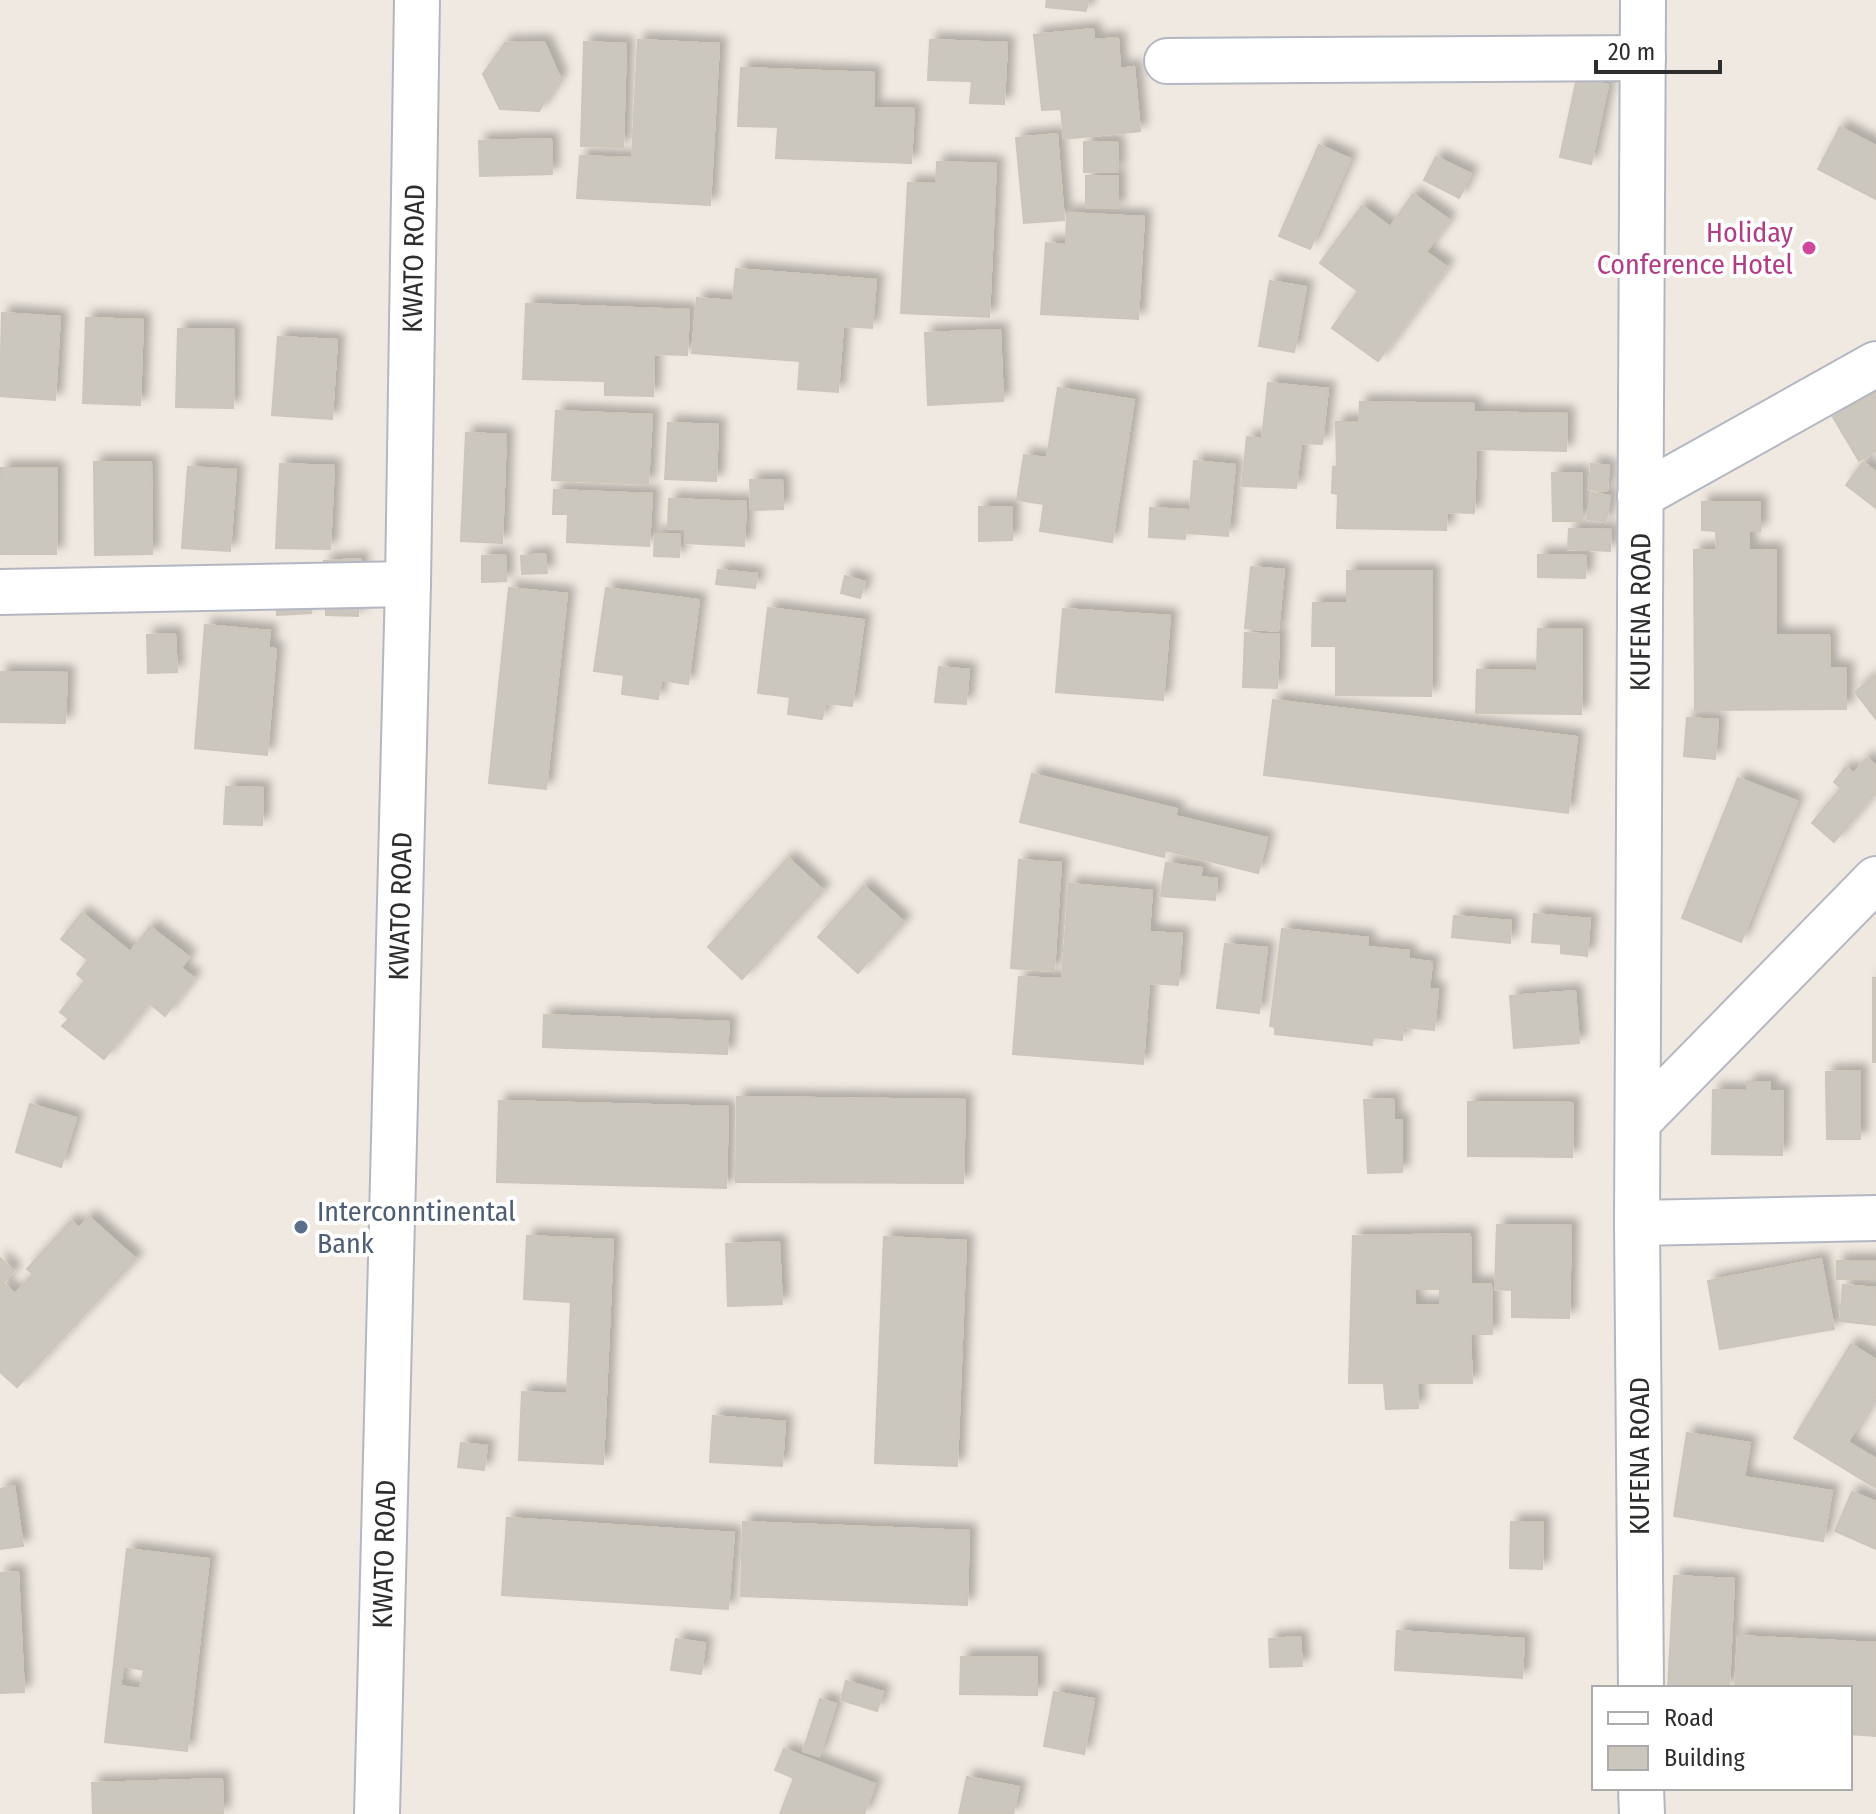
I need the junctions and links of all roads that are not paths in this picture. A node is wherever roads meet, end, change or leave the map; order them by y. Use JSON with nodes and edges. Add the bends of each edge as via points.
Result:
{"nodes":[{"id":1,"x":417,"y":0,"type":"edge"},
{"id":2,"x":1643,"y":0,"type":"edge"},
{"id":3,"x":1643,"y":58,"type":"junction"},
{"id":4,"x":1167,"y":61,"type":"dead end"},
{"id":5,"x":1876,"y":364,"type":"edge"},
{"id":6,"x":1640,"y":496,"type":"junction"},
{"id":7,"x":408,"y":584,"type":"junction"},
{"id":8,"x":0,"y":592,"type":"edge"},
{"id":9,"x":1876,"y":879,"type":"edge"},
{"id":10,"x":1638,"y":1122,"type":"junction"},
{"id":11,"x":1876,"y":1218,"type":"edge"},
{"id":12,"x":1637,"y":1223,"type":"junction"},
{"id":13,"x":1641,"y":1686,"type":"edge"},
{"id":14,"x":1641,"y":1790,"type":"edge"},
{"id":15,"x":377,"y":1814,"type":"edge"},
{"id":16,"x":1642,"y":1814,"type":"edge"}],
"edges":[{"from":1,"to":7,"type":"street","name":"KWATO ROAD"},
{"from":2,"to":3,"type":"street","name":"KUFENA ROAD"},
{"from":3,"to":4,"type":"street"},
{"from":3,"to":6,"type":"street","name":"KUFENA ROAD"},
{"from":5,"to":6,"type":"street"},
{"from":6,"to":10,"type":"street","name":"KUFENA ROAD"},
{"from":7,"to":8,"type":"street"},
{"from":7,"to":15,"type":"street","name":"KWATO ROAD"},
{"from":9,"to":10,"type":"street"},
{"from":10,"to":12,"type":"street","name":"KUFENA ROAD"},
{"from":11,"to":12,"type":"street"},
{"from":12,"to":13,"type":"street","name":"KUFENA ROAD"},
{"from":14,"to":16,"type":"street"}]}
